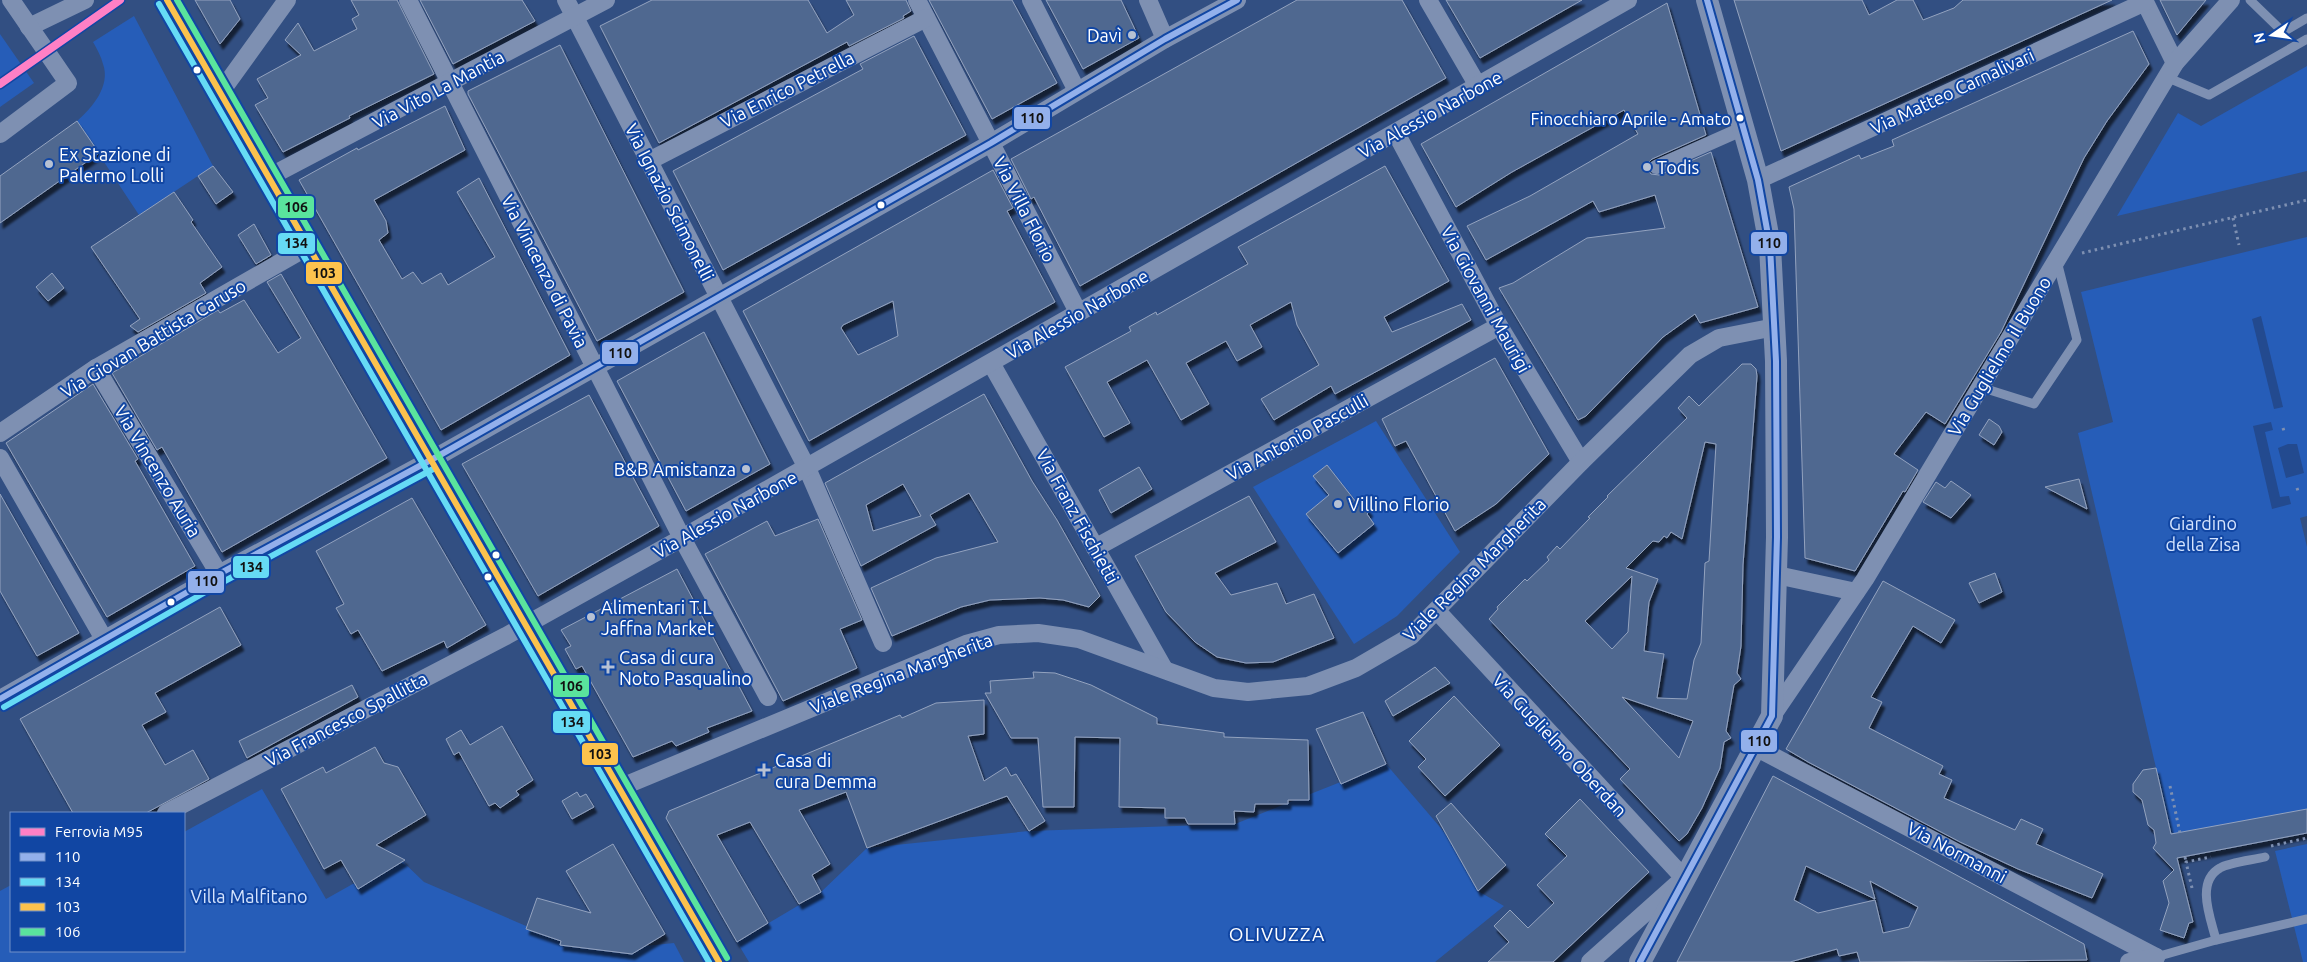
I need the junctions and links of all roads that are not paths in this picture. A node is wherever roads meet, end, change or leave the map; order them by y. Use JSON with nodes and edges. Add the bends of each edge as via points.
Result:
{"nodes":[{"id":1,"x":11,"y":0,"type":"edge"},
{"id":2,"x":85,"y":0,"type":"edge"},
{"id":3,"x":167,"y":0,"type":"edge"},
{"id":4,"x":287,"y":0,"type":"edge"},
{"id":5,"x":408,"y":0,"type":"edge"},
{"id":6,"x":566,"y":0,"type":"edge"},
{"id":7,"x":606,"y":0,"type":"edge"},
{"id":8,"x":917,"y":0,"type":"edge"},
{"id":9,"x":1030,"y":0,"type":"edge"},
{"id":10,"x":1148,"y":0,"type":"edge"},
{"id":11,"x":1237,"y":0,"type":"edge"},
{"id":12,"x":1428,"y":0,"type":"edge"},
{"id":13,"x":1628,"y":0,"type":"edge"},
{"id":14,"x":1707,"y":0,"type":"edge"},
{"id":15,"x":2231,"y":0,"type":"edge"},
{"id":16,"x":2250,"y":0,"type":"edge"},
{"id":17,"x":2145,"y":1,"type":"edge"},
{"id":18,"x":574,"y":17,"type":"junction"},
{"id":19,"x":926,"y":18,"type":"junction"},
{"id":20,"x":2307,"y":18,"type":"edge"},
{"id":21,"x":29,"y":27,"type":"junction"},
{"id":22,"x":1166,"y":39,"type":"junction"},
{"id":23,"x":2307,"y":39,"type":"edge"},
{"id":24,"x":2171,"y":70,"type":"junction"},
{"id":25,"x":449,"y":82,"type":"junction"},
{"id":26,"x":1478,"y":86,"type":"junction"},
{"id":27,"x":1077,"y":91,"type":"junction"},
{"id":28,"x":220,"y":93,"type":"junction"},
{"id":29,"x":1744,"y":128,"type":"junction"},
{"id":30,"x":1396,"y":133,"type":"junction"},
{"id":31,"x":0,"y":134,"type":"edge"},
{"id":32,"x":991,"y":143,"type":"junction"},
{"id":33,"x":649,"y":161,"type":"junction"},
{"id":34,"x":1656,"y":167,"type":"dead end"},
{"id":35,"x":269,"y":177,"type":"junction"},
{"id":36,"x":1758,"y":180,"type":"junction"},
{"id":37,"x":308,"y":246,"type":"junction"},
{"id":38,"x":2057,"y":259,"type":"junction"},
{"id":39,"x":718,"y":297,"type":"junction"},
{"id":40,"x":1078,"y":312,"type":"junction"},
{"id":41,"x":1499,"y":326,"type":"junction"},
{"id":42,"x":1775,"y":327,"type":"junction"},
{"id":43,"x":991,"y":363,"type":"junction"},
{"id":44,"x":96,"y":368,"type":"junction"},
{"id":45,"x":594,"y":368,"type":"junction"},
{"id":46,"x":1980,"y":387,"type":"junction"},
{"id":47,"x":0,"y":433,"type":"edge"},
{"id":48,"x":0,"y":458,"type":"edge"},
{"id":49,"x":431,"y":460,"type":"junction"},
{"id":50,"x":1580,"y":462,"type":"junction"},
{"id":51,"x":807,"y":468,"type":"junction"},
{"id":52,"x":682,"y":538,"type":"junction"},
{"id":53,"x":1096,"y":548,"type":"junction"},
{"id":54,"x":219,"y":574,"type":"junction"},
{"id":55,"x":1777,"y":575,"type":"junction"},
{"id":56,"x":1856,"y":592,"type":"junction"},
{"id":57,"x":1437,"y":611,"type":"junction"},
{"id":58,"x":526,"y":625,"type":"junction"},
{"id":59,"x":104,"y":639,"type":"junction"},
{"id":60,"x":883,"y":643,"type":"dead end"},
{"id":61,"x":1164,"y":669,"type":"junction"},
{"id":62,"x":768,"y":697,"type":"dead end"},
{"id":63,"x":0,"y":698,"type":"edge"},
{"id":64,"x":1772,"y":716,"type":"junction"},
{"id":65,"x":1757,"y":748,"type":"junction"},
{"id":66,"x":619,"y":788,"type":"junction"},
{"id":67,"x":168,"y":812,"type":"edge"},
{"id":68,"x":2265,"y":857,"type":"dead end"},
{"id":69,"x":1684,"y":878,"type":"junction"},
{"id":70,"x":2307,"y":919,"type":"edge"},
{"id":71,"x":2216,"y":940,"type":"junction"},
{"id":72,"x":2156,"y":957,"type":"junction"},
{"id":73,"x":719,"y":962,"type":"edge"},
{"id":74,"x":1590,"y":962,"type":"edge"},
{"id":75,"x":1640,"y":962,"type":"edge"},
{"id":76,"x":2129,"y":962,"type":"edge"}],
"edges":[{"from":1,"to":21,"type":"street"},
{"from":2,"to":21,"type":"street"},
{"from":3,"to":28,"type":"street"},
{"from":4,"to":28,"type":"street"},
{"from":5,"to":25,"type":"street","name":"Via Vincenzo di Pavia"},
{"from":6,"to":18,"type":"street","name":"Via Ignazio Scimonelli"},
{"from":7,"to":18,"type":"street","name":"Via Vito La Mantia"},
{"from":8,"to":19,"type":"street","name":"Via Villa Florio"},
{"from":9,"to":27,"type":"street"},
{"from":10,"to":22,"type":"street"},
{"from":11,"to":22,"type":"street"},
{"from":12,"to":26,"type":"street"},
{"from":13,"to":26,"type":"street","name":"Via Alessio Narbone"},
{"from":14,"to":29,"type":"street"},
{"from":15,"to":24,"type":"street","name":"Via Guglielmo il Buono"},
{"from":16,"to":20,"type":"lane","via":[[2283,32]]},
{"from":17,"to":24,"type":"street"},
{"from":17,"to":36,"type":"street","name":"Via Matteo Carnalivari"},
{"from":18,"to":25,"type":"street","name":"Via Vito La Mantia"},
{"from":18,"to":33,"type":"street","name":"Via Ignazio Scimonelli"},
{"from":19,"to":32,"type":"street","name":"Via Villa Florio"},
{"from":19,"to":33,"type":"street","name":"Via Enrico Petrella"},
{"from":21,"to":31,"type":"street","via":[[68,83]]},
{"from":22,"to":27,"type":"street"},
{"from":23,"to":24,"type":"lane","via":[[2209,95]]},
{"from":24,"to":38,"type":"street","name":"Via Guglielmo il Buono"},
{"from":25,"to":35,"type":"street","name":"Via Vito La Mantia"},
{"from":25,"to":45,"type":"street","name":"Via Vincenzo di Pavia"},
{"from":26,"to":30,"type":"street","name":"Via Alessio Narbone"},
{"from":27,"to":32,"type":"street"},
{"from":28,"to":35,"type":"street"},
{"from":29,"to":34,"type":"street"},
{"from":29,"to":36,"type":"street"},
{"from":30,"to":40,"type":"street","name":"Via Alessio Narbone"},
{"from":30,"to":41,"type":"street","name":"Via Giovanni Maurigi"},
{"from":32,"to":39,"type":"street"},
{"from":32,"to":40,"type":"street","name":"Via Villa Florio"},
{"from":33,"to":39,"type":"street","name":"Via Ignazio Scimonelli"},
{"from":35,"to":37,"type":"street"},
{"from":36,"to":42,"type":"street","via":[[1770,246]]},
{"from":37,"to":44,"type":"street","name":"Via Giovan Battista Caruso"},
{"from":37,"to":49,"type":"street"},
{"from":38,"to":46,"type":"street","name":"Via Guglielmo il Buono"},
{"from":38,"to":46,"type":"lane","via":[[2077,340],[2034,404]]},
{"from":39,"to":45,"type":"street"},
{"from":39,"to":51,"type":"street","name":"Via Ignazio Scimonelli"},
{"from":40,"to":43,"type":"street","name":"Via Alessio Narbone"},
{"from":41,"to":50,"type":"street","name":"Via Giovanni Maurigi"},
{"from":41,"to":53,"type":"street","name":"Via Antonio Pasculli"},
{"from":42,"to":50,"type":"street","name":"Viale Regina Margherita","via":[[1719,338],[1690,355]]},
{"from":42,"to":55,"type":"street"},
{"from":43,"to":51,"type":"street","name":"Via Alessio Narbone"},
{"from":43,"to":53,"type":"street","name":"Via Franz Fischietti"},
{"from":44,"to":47,"type":"street","name":"Via Giovan Battista Caruso"},
{"from":44,"to":54,"type":"street","name":"Via Vincenzo Auria"},
{"from":45,"to":49,"type":"street"},
{"from":45,"to":52,"type":"street","name":"Via Vincenzo di Pavia"},
{"from":46,"to":56,"type":"street","name":"Via Guglielmo il Buono"},
{"from":48,"to":59,"type":"street"},
{"from":49,"to":54,"type":"street"},
{"from":49,"to":58,"type":"street"},
{"from":50,"to":57,"type":"street","name":"Viale Regina Margherita"},
{"from":51,"to":52,"type":"street","name":"Via Alessio Narbone"},
{"from":51,"to":60,"type":"street","name":"Via Ignazio Scimonelli"},
{"from":52,"to":58,"type":"street","name":"Via Alessio Narbone"},
{"from":52,"to":62,"type":"street","name":"Via Vincenzo di Pavia"},
{"from":53,"to":61,"type":"street","name":"Via Franz Fischietti"},
{"from":54,"to":59,"type":"street"},
{"from":55,"to":56,"type":"street"},
{"from":55,"to":64,"type":"street"},
{"from":56,"to":64,"type":"street","name":"Via Guglielmo il Buono"},
{"from":57,"to":61,"type":"street","name":"Viale Regina Margherita","via":[[1411,636],[1356,668],[1308,686],[1248,692],[1214,688]]},
{"from":57,"to":69,"type":"street","name":"Via Guglielmo Oberdan"},
{"from":58,"to":66,"type":"street"},
{"from":58,"to":67,"type":"street","name":"Via Francesco Spallitta"},
{"from":59,"to":63,"type":"street"},
{"from":61,"to":66,"type":"street","name":"Viale Regina Margherita","via":[[1079,639],[1038,633],[999,635],[966,644]]},
{"from":64,"to":65,"type":"street"},
{"from":65,"to":69,"type":"street"},
{"from":65,"to":72,"type":"street","name":"Via Normanni"},
{"from":66,"to":73,"type":"street"},
{"from":68,"to":71,"type":"lane","via":[[2220,868],[2208,879],[2205,890]]},
{"from":69,"to":74,"type":"street"},
{"from":69,"to":75,"type":"street"},
{"from":70,"to":71,"type":"lane"},
{"from":71,"to":72,"type":"lane"},
{"from":72,"to":76,"type":"street"}]}
